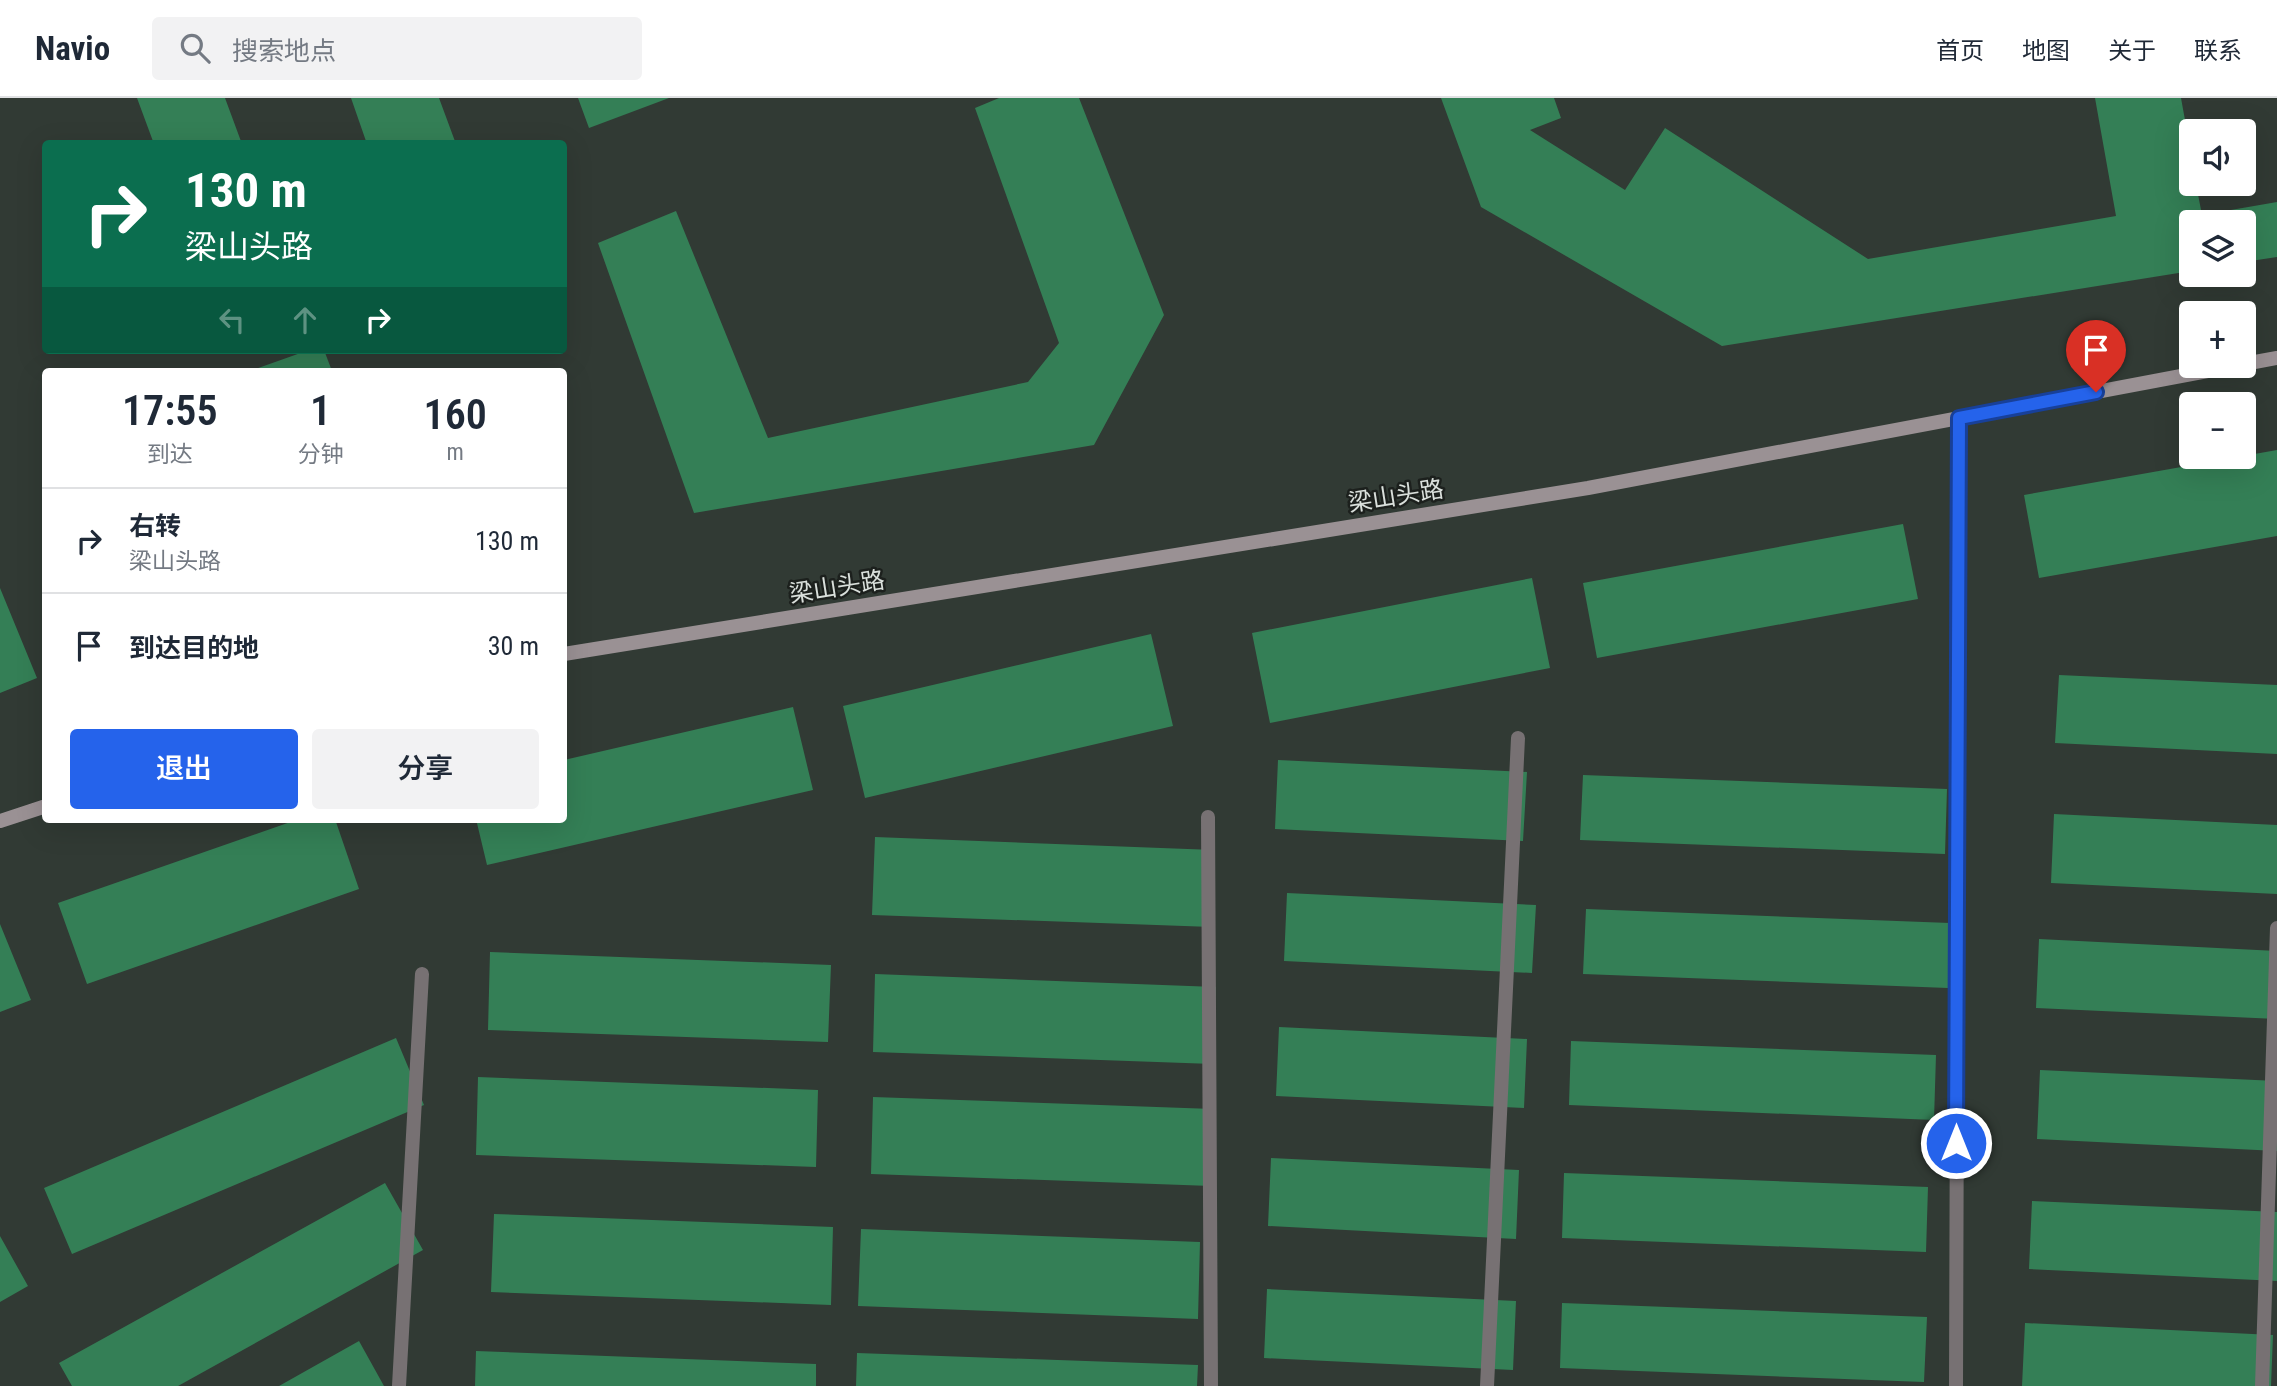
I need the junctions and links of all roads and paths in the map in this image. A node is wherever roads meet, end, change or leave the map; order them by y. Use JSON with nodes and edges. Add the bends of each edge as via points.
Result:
{"nodes":[{"id":1,"x":2277,"y":358,"type":"edge"},
{"id":2,"x":2256,"y":362,"type":"edge"},
{"id":3,"x":2179,"y":376,"type":"edge"},
{"id":4,"x":1959,"y":418,"type":"junction"},
{"id":5,"x":567,"y":654,"type":"edge"},
{"id":6,"x":1518,"y":738,"type":"dead end"},
{"id":7,"x":42,"y":807,"type":"edge"},
{"id":8,"x":1208,"y":817,"type":"dead end"},
{"id":9,"x":0,"y":821,"type":"edge"},
{"id":10,"x":2277,"y":928,"type":"edge"},
{"id":11,"x":422,"y":974,"type":"dead end"},
{"id":12,"x":399,"y":1386,"type":"edge"},
{"id":13,"x":1211,"y":1386,"type":"edge"},
{"id":14,"x":1487,"y":1386,"type":"edge"},
{"id":15,"x":1956,"y":1386,"type":"edge"},
{"id":16,"x":2262,"y":1386,"type":"edge"}],
"edges":[{"from":1,"to":2,"type":"street"},
{"from":3,"to":4,"type":"street","name":"梁山头路"},
{"from":4,"to":5,"type":"street","name":"梁山头路","via":[[1588,488]]},
{"from":4,"to":15,"type":"street"},
{"from":6,"to":14,"type":"street"},
{"from":7,"to":9,"type":"street"},
{"from":8,"to":13,"type":"street"},
{"from":10,"to":16,"type":"street"},
{"from":11,"to":12,"type":"street"}]}
